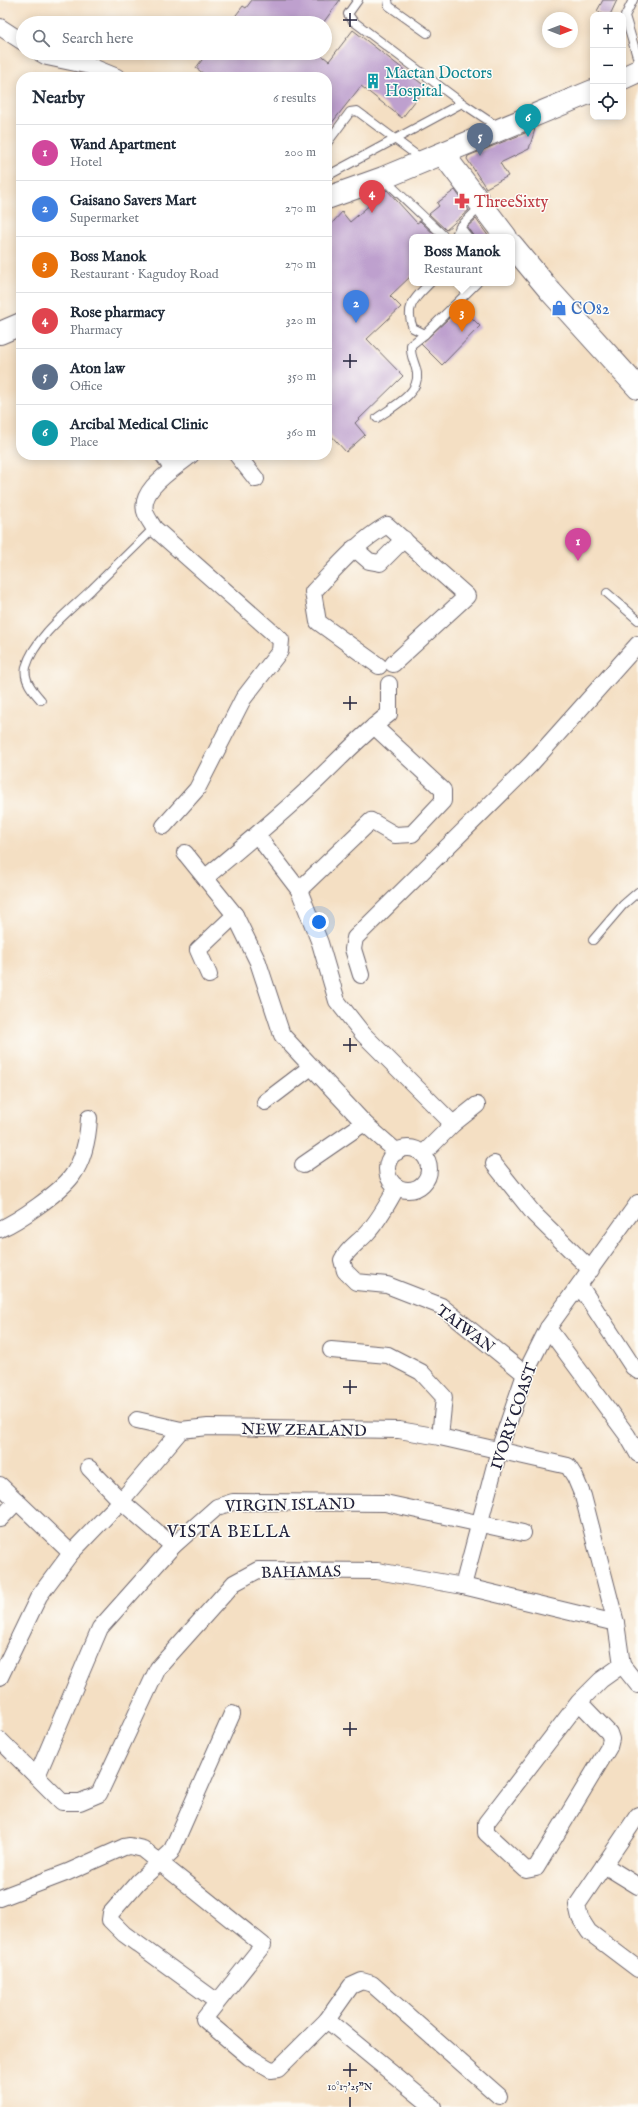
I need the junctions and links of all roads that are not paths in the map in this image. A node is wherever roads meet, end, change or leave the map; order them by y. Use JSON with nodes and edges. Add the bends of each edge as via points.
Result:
{"nodes":[{"id":1,"x":358,"y":0,"type":"edge"},
{"id":2,"x":388,"y":0,"type":"edge"},
{"id":3,"x":633,"y":0,"type":"edge"},
{"id":4,"x":0,"y":27,"type":"edge"},
{"id":5,"x":427,"y":33,"type":"dead end"},
{"id":6,"x":16,"y":37,"type":"edge"},
{"id":7,"x":61,"y":60,"type":"edge"},
{"id":8,"x":104,"y":72,"type":"edge"},
{"id":9,"x":633,"y":74,"type":"edge"},
{"id":10,"x":590,"y":92,"type":"edge"},
{"id":11,"x":462,"y":103,"type":"junction"},
{"id":12,"x":500,"y":129,"type":"junction"},
{"id":13,"x":332,"y":136,"type":"edge"},
{"id":14,"x":395,"y":139,"type":"junction"},
{"id":15,"x":433,"y":157,"type":"junction"},
{"id":16,"x":332,"y":173,"type":"edge"},
{"id":17,"x":383,"y":178,"type":"junction"},
{"id":18,"x":332,"y":195,"type":"edge"},
{"id":19,"x":482,"y":205,"type":"junction"},
{"id":20,"x":460,"y":227,"type":"junction"},
{"id":21,"x":442,"y":234,"type":"edge"},
{"id":22,"x":456,"y":234,"type":"edge"},
{"id":23,"x":466,"y":234,"type":"edge"},
{"id":24,"x":504,"y":234,"type":"edge"},
{"id":25,"x":515,"y":249,"type":"edge"},
{"id":26,"x":427,"y":286,"type":"edge"},
{"id":27,"x":474,"y":286,"type":"edge"},
{"id":28,"x":16,"y":326,"type":"edge"},
{"id":29,"x":0,"y":333,"type":"edge"},
{"id":30,"x":426,"y":334,"type":"junction"},
{"id":31,"x":638,"y":388,"type":"edge"},
{"id":32,"x":377,"y":418,"type":"dead end"},
{"id":33,"x":241,"y":460,"type":"edge"},
{"id":34,"x":168,"y":462,"type":"edge"},
{"id":35,"x":256,"y":479,"type":"dead end"},
{"id":36,"x":154,"y":528,"type":"junction"},
{"id":37,"x":404,"y":539,"type":"junction"},
{"id":38,"x":354,"y":548,"type":"junction"},
{"id":39,"x":607,"y":593,"type":"dead end"},
{"id":40,"x":638,"y":620,"type":"edge"},
{"id":41,"x":638,"y":644,"type":"edge"},
{"id":42,"x":386,"y":665,"type":"junction"},
{"id":43,"x":41,"y":700,"type":"dead end"},
{"id":44,"x":374,"y":726,"type":"junction"},
{"id":45,"x":164,"y":826,"type":"dead end"},
{"id":46,"x":256,"y":835,"type":"junction"},
{"id":47,"x":185,"y":853,"type":"dead end"},
{"id":48,"x":206,"y":877,"type":"junction"},
{"id":49,"x":299,"y":890,"type":"junction"},
{"id":50,"x":638,"y":892,"type":"edge"},
{"id":51,"x":235,"y":915,"type":"junction"},
{"id":52,"x":593,"y":940,"type":"dead end"},
{"id":53,"x":209,"y":975,"type":"dead end"},
{"id":54,"x":361,"y":975,"type":"dead end"},
{"id":55,"x":311,"y":1067,"type":"junction"},
{"id":56,"x":265,"y":1102,"type":"dead end"},
{"id":57,"x":477,"y":1105,"type":"dead end"},
{"id":58,"x":89,"y":1118,"type":"dead end"},
{"id":59,"x":364,"y":1123,"type":"junction"},
{"id":60,"x":453,"y":1124,"type":"junction"},
{"id":61,"x":397,"y":1152,"type":"junction"},
{"id":62,"x":423,"y":1154,"type":"junction"},
{"id":63,"x":494,"y":1164,"type":"dead end"},
{"id":64,"x":304,"y":1165,"type":"dead end"},
{"id":65,"x":397,"y":1187,"type":"junction"},
{"id":66,"x":638,"y":1203,"type":"edge"},
{"id":67,"x":0,"y":1229,"type":"edge"},
{"id":68,"x":591,"y":1270,"type":"junction"},
{"id":69,"x":580,"y":1286,"type":"junction"},
{"id":70,"x":548,"y":1328,"type":"junction"},
{"id":71,"x":331,"y":1350,"type":"dead end"},
{"id":72,"x":638,"y":1371,"type":"edge"},
{"id":73,"x":525,"y":1374,"type":"junction"},
{"id":74,"x":137,"y":1420,"type":"dead end"},
{"id":75,"x":182,"y":1430,"type":"junction"},
{"id":76,"x":440,"y":1437,"type":"junction"},
{"id":77,"x":499,"y":1450,"type":"junction"},
{"id":78,"x":638,"y":1454,"type":"edge"},
{"id":79,"x":88,"y":1468,"type":"dead end"},
{"id":80,"x":0,"y":1485,"type":"edge"},
{"id":81,"x":17,"y":1501,"type":"junction"},
{"id":82,"x":121,"y":1501,"type":"junction"},
{"id":83,"x":0,"y":1519,"type":"edge"},
{"id":84,"x":481,"y":1523,"type":"junction"},
{"id":85,"x":523,"y":1533,"type":"dead end"},
{"id":86,"x":173,"y":1546,"type":"junction"},
{"id":87,"x":71,"y":1553,"type":"junction"},
{"id":88,"x":464,"y":1586,"type":"junction"},
{"id":89,"x":616,"y":1623,"type":"junction"},
{"id":90,"x":622,"y":1666,"type":"junction"},
{"id":91,"x":0,"y":1677,"type":"edge"},
{"id":92,"x":638,"y":1684,"type":"edge"},
{"id":93,"x":579,"y":1702,"type":"junction"},
{"id":94,"x":232,"y":1714,"type":"dead end"},
{"id":95,"x":0,"y":1740,"type":"edge"},
{"id":96,"x":37,"y":1776,"type":"junction"},
{"id":97,"x":638,"y":1815,"type":"edge"},
{"id":98,"x":161,"y":1863,"type":"junction"},
{"id":99,"x":604,"y":1865,"type":"junction"},
{"id":100,"x":638,"y":1886,"type":"edge"},
{"id":101,"x":0,"y":1898,"type":"edge"},
{"id":102,"x":638,"y":1969,"type":"edge"},
{"id":103,"x":216,"y":2001,"type":"junction"},
{"id":104,"x":327,"y":2020,"type":"junction"},
{"id":105,"x":499,"y":2096,"type":"dead end"},
{"id":106,"x":434,"y":2107,"type":"edge"}],
"edges":[{"from":1,"to":11,"type":"lane","via":[[348,14],[353,21]]},
{"from":2,"to":5,"type":"lane","via":[[389,6]]},
{"from":3,"to":9,"type":"lane","via":[[625,16]]},
{"from":4,"to":6,"type":"street"},
{"from":7,"to":8,"type":"street"},
{"from":10,"to":12,"type":"street"},
{"from":11,"to":12,"type":"lane"},
{"from":11,"to":14,"type":"lane"},
{"from":12,"to":15,"type":"street"},
{"from":13,"to":14,"type":"lane","via":[[350,112],[357,111]]},
{"from":14,"to":15,"type":"lane"},
{"from":14,"to":16,"type":"lane"},
{"from":15,"to":17,"type":"street"},
{"from":15,"to":19,"type":"street"},
{"from":17,"to":18,"type":"street"},
{"from":17,"to":21,"type":"lane"},
{"from":19,"to":20,"type":"lane"},
{"from":19,"to":24,"type":"street"},
{"from":20,"to":22,"type":"lane"},
{"from":20,"to":23,"type":"lane"},
{"from":25,"to":31,"type":"street"},
{"from":26,"to":30,"type":"lane","via":[[411,307],[408,317],[413,328]]},
{"from":27,"to":30,"type":"lane"},
{"from":28,"to":29,"type":"street"},
{"from":30,"to":32,"type":"lane","via":[[411,345],[410,356],[417,372],[417,384],[412,391]]},
{"from":33,"to":35,"type":"street"},
{"from":34,"to":36,"type":"street","via":[[150,489],[146,500],[145,513]]},
{"from":36,"to":43,"type":"lane","via":[[50,629],[34,651],[26,668],[26,677],[31,690]]},
{"from":36,"to":45,"type":"street","via":[[281,640],[280,651],[243,699],[197,789]]},
{"from":37,"to":38,"type":"street","via":[[387,525]]},
{"from":37,"to":38,"type":"street","via":[[380,563],[369,561]]},
{"from":37,"to":42,"type":"street","via":[[467,596]]},
{"from":38,"to":42,"type":"street","via":[[313,592],[318,622]]},
{"from":39,"to":40,"type":"lane"},
{"from":41,"to":54,"type":"street","via":[[531,764],[356,937],[353,947]]},
{"from":42,"to":44,"type":"street","via":[[397,669],[398,675],[389,684],[389,714]]},
{"from":44,"to":46,"type":"street"},
{"from":44,"to":49,"type":"street","via":[[443,790],[443,801],[412,834],[395,836],[371,821]]},
{"from":46,"to":48,"type":"street"},
{"from":46,"to":49,"type":"street"},
{"from":47,"to":48,"type":"street"},
{"from":48,"to":51,"type":"street"},
{"from":49,"to":60,"type":"street","via":[[320,943],[337,1001],[363,1034]]},
{"from":50,"to":52,"type":"lane","via":[[623,905]]},
{"from":51,"to":53,"type":"street","via":[[198,950]]},
{"from":51,"to":55,"type":"street","via":[[258,962],[282,1035]]},
{"from":55,"to":56,"type":"street"},
{"from":55,"to":59,"type":"street"},
{"from":57,"to":60,"type":"street"},
{"from":58,"to":67,"type":"street","via":[[86,1147],[72,1176],[24,1216]]},
{"from":59,"to":61,"type":"street"},
{"from":59,"to":64,"type":"street"},
{"from":60,"to":62,"type":"street"},
{"from":61,"to":62,"type":"street","via":[[410,1148]]},
{"from":61,"to":65,"type":"street","via":[[391,1156],[387,1170],[388,1176]]},
{"from":62,"to":65,"type":"street","via":[[429,1166],[427,1180],[416,1189],[403,1190]]},
{"from":63,"to":68,"type":"street","via":[[534,1214]]},
{"from":65,"to":73,"type":"street","name":"TAIWAN","via":[[378,1221],[347,1250],[342,1260],[345,1271],[356,1282],[387,1285],[441,1306]]},
{"from":66,"to":68,"type":"street","name":"IVORY COAST"},
{"from":68,"to":69,"type":"street","name":"IVORY COAST"},
{"from":69,"to":70,"type":"street","name":"IVORY COAST"},
{"from":69,"to":72,"type":"street"},
{"from":70,"to":73,"type":"street","name":"IVORY COAST"},
{"from":70,"to":78,"type":"street","via":[[628,1435]]},
{"from":71,"to":76,"type":"street","via":[[388,1355],[422,1372],[444,1396]]},
{"from":73,"to":77,"type":"street","name":"IVORY COAST"},
{"from":74,"to":75,"type":"street","name":"NEW ZEALAND"},
{"from":75,"to":76,"type":"street","name":"NEW ZEALAND","via":[[208,1427],[399,1430]]},
{"from":75,"to":82,"type":"street"},
{"from":76,"to":77,"type":"street","name":"NEW ZEALAND"},
{"from":77,"to":84,"type":"street","name":"IVORY COAST"},
{"from":77,"to":89,"type":"street","name":"NEW ZEALAND","via":[[568,1466],[582,1496]]},
{"from":79,"to":82,"type":"street"},
{"from":80,"to":81,"type":"street"},
{"from":81,"to":83,"type":"street"},
{"from":81,"to":87,"type":"street"},
{"from":82,"to":86,"type":"street"},
{"from":82,"to":87,"type":"street"},
{"from":84,"to":85,"type":"street","name":"VIRGIN ISLAND"},
{"from":84,"to":86,"type":"street","name":"VIRGIN ISLAND","via":[[385,1503],[233,1502],[217,1506]]},
{"from":84,"to":88,"type":"street","name":"IVORY COAST"},
{"from":86,"to":96,"type":"street","name":"VIRGIN ISLAND","via":[[100,1628]]},
{"from":87,"to":91,"type":"street","via":[[39,1596]]},
{"from":88,"to":89,"type":"street","name":"BAHAMAS"},
{"from":88,"to":96,"type":"street","name":"BAHAMAS","via":[[369,1571],[258,1570],[234,1583],[158,1668],[100,1794],[80,1802],[62,1802]]},
{"from":89,"to":90,"type":"street"},
{"from":90,"to":92,"type":"street"},
{"from":90,"to":93,"type":"street","via":[[601,1680]]},
{"from":93,"to":93,"type":"street","via":[[486,1823],[486,1833],[526,1870],[536,1868],[609,1747],[609,1733]]},
{"from":94,"to":98,"type":"street","via":[[177,1840]]},
{"from":95,"to":96,"type":"street"},
{"from":97,"to":99,"type":"street"},
{"from":98,"to":101,"type":"street","via":[[143,1849],[124,1847]]},
{"from":98,"to":103,"type":"street","via":[[263,1945]]},
{"from":98,"to":103,"type":"street","via":[[138,1882],[111,1913],[110,1920],[124,1934]]},
{"from":99,"to":100,"type":"street"},
{"from":99,"to":102,"type":"street","via":[[577,1905],[580,1918],[589,1932]]},
{"from":103,"to":104,"type":"street","via":[[204,2019],[249,2057],[271,2070],[278,2069]]},
{"from":104,"to":105,"type":"street","via":[[351,1986],[362,1981],[372,1984]]},
{"from":104,"to":106,"type":"street"}]}
